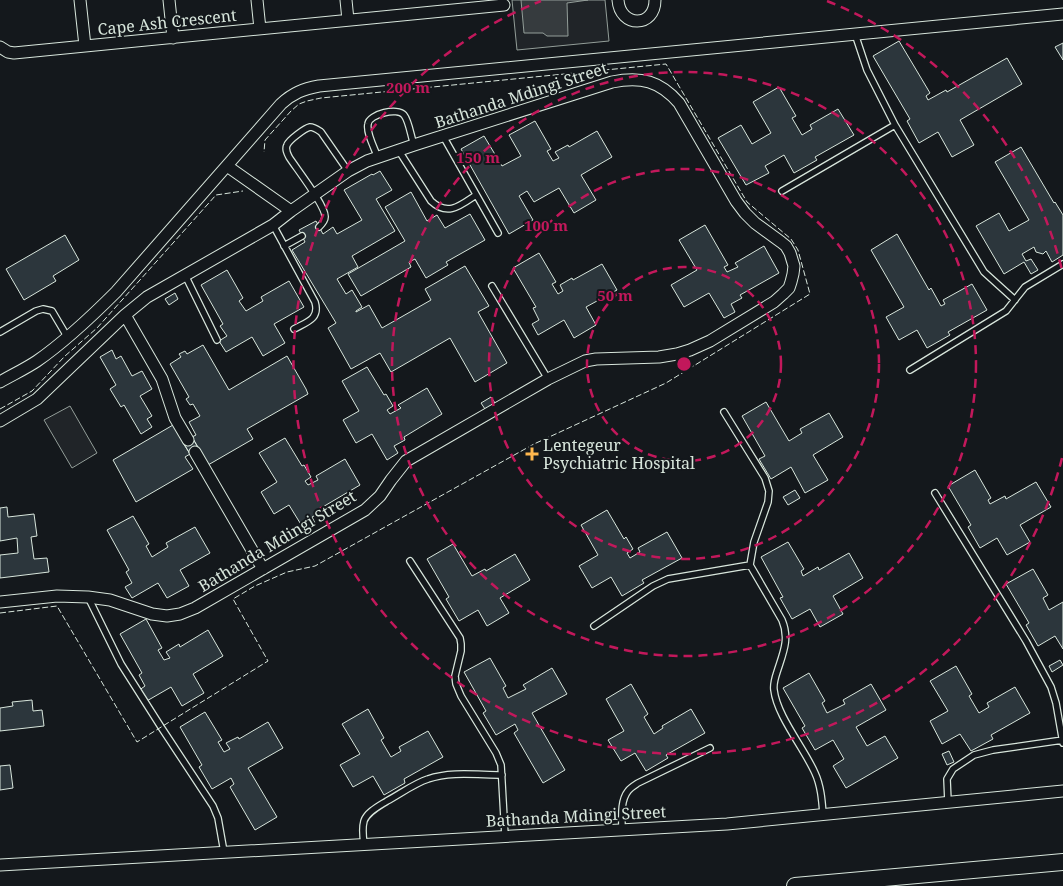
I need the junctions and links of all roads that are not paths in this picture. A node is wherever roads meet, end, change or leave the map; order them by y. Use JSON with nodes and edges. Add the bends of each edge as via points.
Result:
{"nodes":[{"id":1,"x":80,"y":0,"type":"edge"},
{"id":2,"x":169,"y":0,"type":"edge"},
{"id":3,"x":257,"y":0,"type":"edge"},
{"id":4,"x":346,"y":0,"type":"edge"},
{"id":5,"x":618,"y":0,"type":"edge"},
{"id":6,"x":655,"y":0,"type":"edge"},
{"id":7,"x":504,"y":5,"type":"dead end"},
{"id":8,"x":1063,"y":14,"type":"edge"},
{"id":9,"x":348,"y":20,"type":"junction"},
{"id":10,"x":260,"y":29,"type":"junction"},
{"id":11,"x":855,"y":34,"type":"junction"},
{"id":12,"x":173,"y":38,"type":"junction"},
{"id":13,"x":85,"y":46,"type":"junction"},
{"id":14,"x":0,"y":47,"type":"edge"},
{"id":15,"x":896,"y":125,"type":"junction"},
{"id":16,"x":444,"y":136,"type":"junction"},
{"id":17,"x":414,"y":145,"type":"junction"},
{"id":18,"x":399,"y":151,"type":"junction"},
{"id":19,"x":378,"y":158,"type":"junction"},
{"id":20,"x":227,"y":166,"type":"junction"},
{"id":21,"x":348,"y":171,"type":"junction"},
{"id":22,"x":782,"y":191,"type":"dead end"},
{"id":23,"x":314,"y":194,"type":"junction"},
{"id":24,"x":476,"y":195,"type":"junction"},
{"id":25,"x":291,"y":211,"type":"junction"},
{"id":26,"x":273,"y":225,"type":"junction"},
{"id":27,"x":319,"y":227,"type":"dead end"},
{"id":28,"x":498,"y":233,"type":"dead end"},
{"id":29,"x":302,"y":236,"type":"dead end"},
{"id":30,"x":284,"y":246,"type":"junction"},
{"id":31,"x":1063,"y":264,"type":"edge"},
{"id":32,"x":184,"y":275,"type":"junction"},
{"id":33,"x":492,"y":286,"type":"dead end"},
{"id":34,"x":1015,"y":300,"type":"junction"},
{"id":35,"x":125,"y":315,"type":"junction"},
{"id":36,"x":294,"y":329,"type":"dead end"},
{"id":37,"x":0,"y":332,"type":"edge"},
{"id":38,"x":68,"y":338,"type":"junction"},
{"id":39,"x":217,"y":340,"type":"dead end"},
{"id":40,"x":910,"y":370,"type":"dead end"},
{"id":41,"x":548,"y":380,"type":"junction"},
{"id":42,"x":0,"y":382,"type":"edge"},
{"id":43,"x":724,"y":412,"type":"dead end"},
{"id":44,"x":0,"y":421,"type":"edge"},
{"id":45,"x":188,"y":440,"type":"dead end"},
{"id":46,"x":195,"y":452,"type":"dead end"},
{"id":47,"x":936,"y":494,"type":"dead end"},
{"id":48,"x":410,"y":561,"type":"dead end"},
{"id":49,"x":750,"y":565,"type":"junction"},
{"id":50,"x":263,"y":569,"type":"junction"},
{"id":51,"x":88,"y":597,"type":"junction"},
{"id":52,"x":0,"y":602,"type":"edge"},
{"id":53,"x":594,"y":626,"type":"dead end"},
{"id":54,"x":1063,"y":740,"type":"edge"},
{"id":55,"x":1063,"y":744,"type":"edge"},
{"id":56,"x":710,"y":748,"type":"dead end"},
{"id":57,"x":502,"y":776,"type":"junction"},
{"id":58,"x":1063,"y":791,"type":"edge"},
{"id":59,"x":948,"y":802,"type":"junction"},
{"id":60,"x":824,"y":814,"type":"junction"},
{"id":61,"x":622,"y":830,"type":"junction"},
{"id":62,"x":505,"y":836,"type":"junction"},
{"id":63,"x":364,"y":844,"type":"junction"},
{"id":64,"x":224,"y":852,"type":"junction"},
{"id":65,"x":1063,"y":862,"type":"edge"},
{"id":66,"x":0,"y":865,"type":"edge"},
{"id":67,"x":795,"y":886,"type":"edge"}],
"edges":[{"from":1,"to":13,"type":"street"},
{"from":2,"to":12,"type":"street"},
{"from":3,"to":10,"type":"street"},
{"from":4,"to":9,"type":"street"},
{"from":5,"to":6,"type":"street","via":[[626,18],[639,21],[652,13]]},
{"from":7,"to":9,"type":"street","name":"Cape Ash Crescent"},
{"from":8,"to":11,"type":"street","name":"Bathanda Mdingi Street"},
{"from":9,"to":10,"type":"street","name":"Cape Ash Crescent"},
{"from":10,"to":12,"type":"street","name":"Cape Ash Crescent"},
{"from":11,"to":15,"type":"lane","via":[[867,70]]},
{"from":11,"to":20,"type":"street","name":"Bathanda Mdingi Street","via":[[312,87],[297,92],[281,104]]},
{"from":12,"to":13,"type":"street","name":"Cape Ash Crescent"},
{"from":13,"to":14,"type":"street","name":"Cape Ash Crescent","via":[[14,53]]},
{"from":15,"to":22,"type":"lane"},
{"from":15,"to":34,"type":"lane","via":[[984,272]]},
{"from":16,"to":17,"type":"street","name":"Bathanda Mdingi Street"},
{"from":16,"to":24,"type":"lane"},
{"from":16,"to":41,"type":"street","name":"Bathanda Mdingi Street","via":[[612,82],[651,82],[679,103],[736,202],[755,223],[790,252],[793,274],[784,294],[710,340],[677,354],[585,361]]},
{"from":17,"to":18,"type":"street","name":"Bathanda Mdingi Street"},
{"from":17,"to":19,"type":"lane","via":[[404,114],[395,111],[375,116],[368,122],[368,130]]},
{"from":18,"to":19,"type":"street","name":"Bathanda Mdingi Street"},
{"from":18,"to":24,"type":"lane","via":[[431,201],[439,207],[455,208]]},
{"from":19,"to":21,"type":"street","name":"Bathanda Mdingi Street"},
{"from":20,"to":25,"type":"street"},
{"from":20,"to":38,"type":"street","name":"Bathanda Mdingi Street","via":[[116,292]]},
{"from":21,"to":23,"type":"street","name":"Bathanda Mdingi Street"},
{"from":21,"to":23,"type":"lane","via":[[321,132],[309,127],[304,130],[288,142],[286,151]]},
{"from":23,"to":25,"type":"street","name":"Bathanda Mdingi Street"},
{"from":23,"to":27,"type":"lane","via":[[324,212],[324,220]]},
{"from":24,"to":28,"type":"lane"},
{"from":25,"to":26,"type":"street","name":"Bathanda Mdingi Street"},
{"from":26,"to":30,"type":"lane"},
{"from":26,"to":32,"type":"street","name":"Bathanda Mdingi Street"},
{"from":29,"to":30,"type":"lane"},
{"from":30,"to":36,"type":"lane","via":[[317,309],[312,319]]},
{"from":31,"to":34,"type":"lane","via":[[1034,280]]},
{"from":32,"to":35,"type":"street","name":"Bathanda Mdingi Street","via":[[147,297]]},
{"from":32,"to":39,"type":"lane"},
{"from":33,"to":41,"type":"lane"},
{"from":34,"to":40,"type":"lane","via":[[1006,311]]},
{"from":35,"to":44,"type":"street","name":"Bathanda Mdingi Street","via":[[37,399]]},
{"from":35,"to":45,"type":"street","via":[[162,379],[175,418]]},
{"from":37,"to":38,"type":"lane","via":[[43,309],[52,311]]},
{"from":38,"to":42,"type":"street","name":"Bathanda Mdingi Street"},
{"from":41,"to":50,"type":"street","name":"Bathanda Mdingi Street","via":[[406,461],[380,496],[365,510]]},
{"from":43,"to":49,"type":"lane","via":[[765,478],[769,491]]},
{"from":46,"to":50,"type":"street"},
{"from":47,"to":54,"type":"lane","via":[[1051,687]]},
{"from":48,"to":57,"type":"lane","via":[[460,638],[456,684],[496,753]]},
{"from":49,"to":53,"type":"lane","via":[[668,579]]},
{"from":49,"to":60,"type":"lane","via":[[785,627],[774,692],[816,775]]},
{"from":50,"to":51,"type":"street","name":"Bathanda Mdingi Street","via":[[180,614],[152,614],[110,600]]},
{"from":51,"to":52,"type":"street","name":"Bathanda Mdingi Street","via":[[57,596]]},
{"from":51,"to":64,"type":"lane","via":[[121,664],[213,806]]},
{"from":54,"to":55,"type":"lane"},
{"from":54,"to":59,"type":"lane","via":[[974,755],[953,769],[947,779]]},
{"from":56,"to":61,"type":"lane","via":[[628,790],[622,808]]},
{"from":57,"to":62,"type":"lane"},
{"from":57,"to":63,"type":"lane","via":[[459,774],[426,779],[369,814],[363,826]]},
{"from":58,"to":59,"type":"street","name":"Bathanda Mdingi Street"},
{"from":59,"to":60,"type":"street","name":"Bathanda Mdingi Street"},
{"from":60,"to":61,"type":"street","name":"Bathanda Mdingi Street"},
{"from":61,"to":62,"type":"street","name":"Bathanda Mdingi Street"},
{"from":62,"to":63,"type":"street","name":"Bathanda Mdingi Street"},
{"from":63,"to":64,"type":"street","name":"Bathanda Mdingi Street"},
{"from":64,"to":66,"type":"street","name":"Bathanda Mdingi Street"},
{"from":65,"to":67,"type":"main road"}]}
